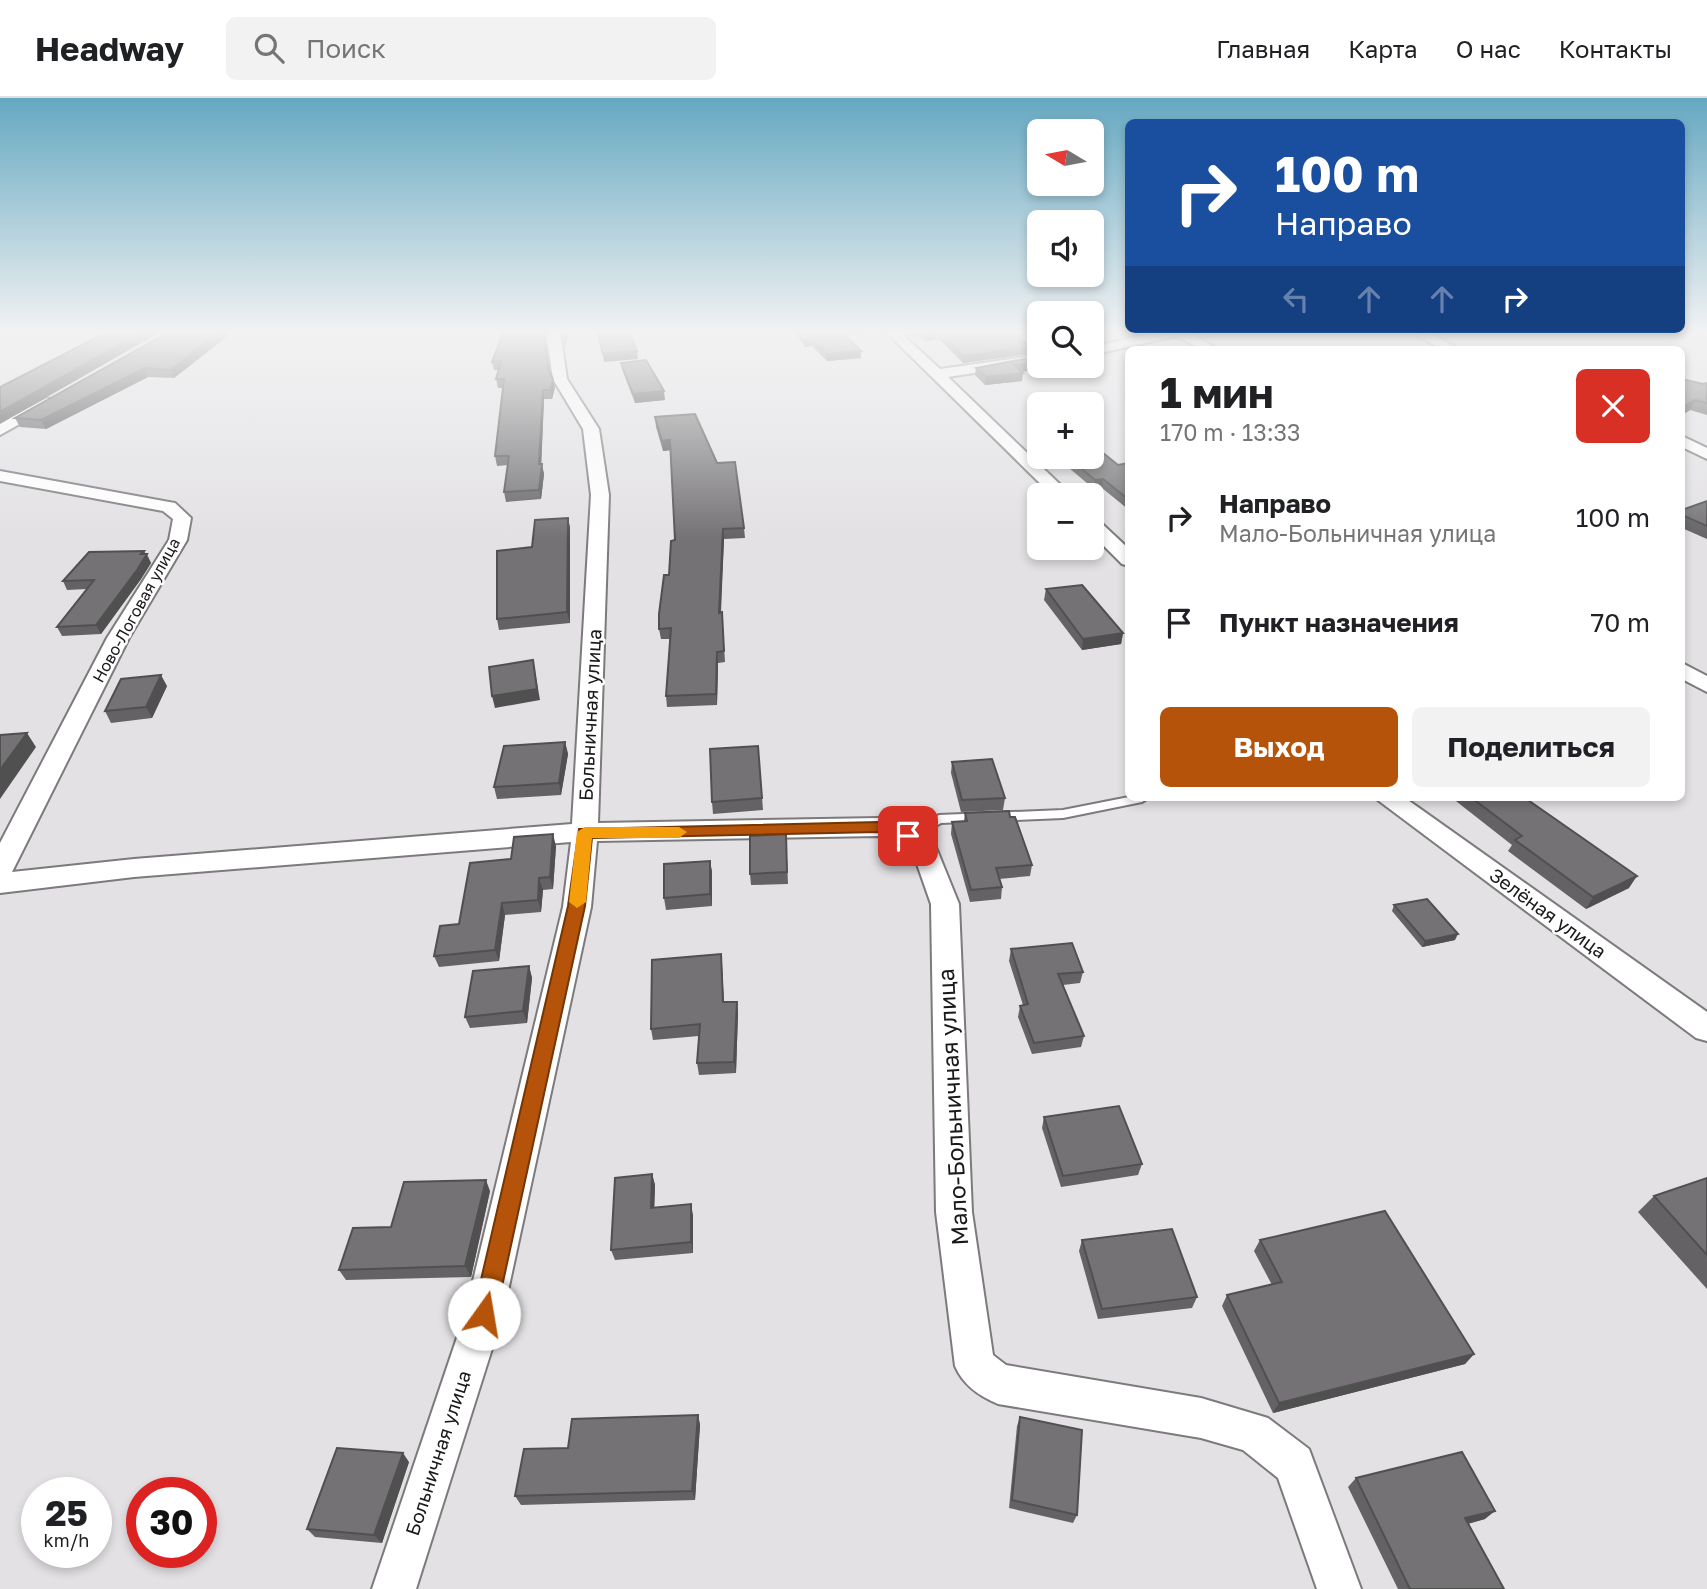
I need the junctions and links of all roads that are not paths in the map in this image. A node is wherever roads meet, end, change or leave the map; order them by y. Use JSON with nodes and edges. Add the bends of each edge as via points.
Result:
{"nodes":[{"id":1,"x":52,"y":401,"type":"edge"},
{"id":2,"x":573,"y":401,"type":"edge"},
{"id":3,"x":965,"y":401,"type":"edge"},
{"id":4,"x":0,"y":430,"type":"edge"},
{"id":5,"x":1685,"y":430,"type":"edge"},
{"id":6,"x":1707,"y":435,"type":"edge"},
{"id":7,"x":1685,"y":443,"type":"edge"},
{"id":8,"x":1707,"y":454,"type":"edge"},
{"id":9,"x":0,"y":476,"type":"edge"},
{"id":10,"x":1050,"y":483,"type":"edge"},
{"id":11,"x":1104,"y":536,"type":"edge"},
{"id":12,"x":1125,"y":556,"type":"edge"},
{"id":13,"x":1685,"y":672,"type":"edge"},
{"id":14,"x":1707,"y":685,"type":"edge"},
{"id":15,"x":1127,"y":801,"type":"edge"},
{"id":16,"x":1392,"y":801,"type":"edge"},
{"id":17,"x":585,"y":832,"type":"junction"},
{"id":18,"x":908,"y":836,"type":"junction"},
{"id":19,"x":0,"y":869,"type":"edge"},
{"id":20,"x":0,"y":883,"type":"edge"},
{"id":21,"x":1707,"y":1029,"type":"edge"},
{"id":22,"x":394,"y":1589,"type":"edge"},
{"id":23,"x":1339,"y":1589,"type":"edge"}],
"edges":[{"from":1,"to":4,"type":"street"},
{"from":2,"to":17,"type":"street","name":"Больничная улица","via":[[591,429],[600,495]]},
{"from":3,"to":10,"type":"street"},
{"from":5,"to":6,"type":"street"},
{"from":7,"to":8,"type":"street"},
{"from":9,"to":19,"type":"street","name":"Ново-Логовая улица","via":[[169,507],[182,518],[178,541],[118,638]]},
{"from":11,"to":12,"type":"street"},
{"from":13,"to":14,"type":"street"},
{"from":15,"to":18,"type":"lane","via":[[1063,814],[939,819]]},
{"from":16,"to":21,"type":"street","name":"Зелёная улица"},
{"from":17,"to":18,"type":"street","via":[[879,827]]},
{"from":17,"to":20,"type":"street"},
{"from":17,"to":22,"type":"street","name":"Больничная улица","via":[[577,906],[484,1314]]},
{"from":18,"to":23,"type":"street","name":"Мало-Больничная улица","via":[[922,841],[944,904],[954,1212],[975,1366],[999,1384],[1201,1418],[1254,1432],[1294,1464]]}]}
